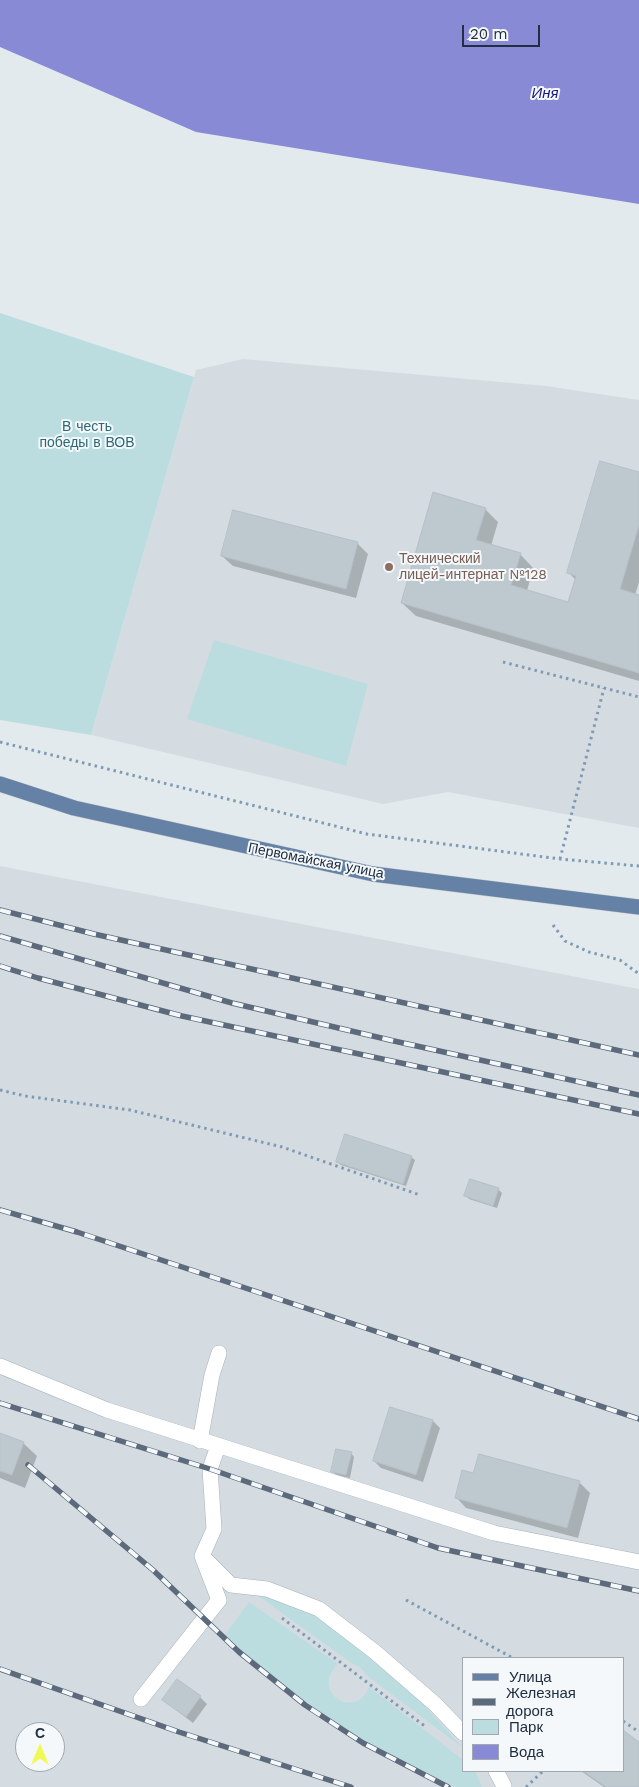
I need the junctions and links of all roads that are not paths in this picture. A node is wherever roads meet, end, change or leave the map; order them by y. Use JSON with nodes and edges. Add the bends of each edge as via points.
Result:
{"nodes":[{"id":1,"x":0,"y":784,"type":"edge"},
{"id":2,"x":639,"y":907,"type":"edge"},
{"id":3,"x":219,"y":1353,"type":"dead end"},
{"id":4,"x":0,"y":1366,"type":"edge"},
{"id":5,"x":200,"y":1441,"type":"junction"},
{"id":6,"x":218,"y":1446,"type":"junction"},
{"id":7,"x":202,"y":1556,"type":"junction"},
{"id":8,"x":639,"y":1562,"type":"edge"},
{"id":9,"x":141,"y":1699,"type":"dead end"},
{"id":10,"x":462,"y":1732,"type":"edge"},
{"id":11,"x":497,"y":1772,"type":"edge"},
{"id":12,"x":504,"y":1786,"type":"edge"}],
"edges":[{"from":1,"to":2,"type":"main road","name":"Первомайская улица","via":[[74,808],[373,874]]},
{"from":3,"to":5,"type":"lane"},
{"from":4,"to":5,"type":"lane","via":[[108,1410]]},
{"from":5,"to":6,"type":"lane"},
{"from":6,"to":7,"type":"lane","via":[[210,1469],[214,1529]]},
{"from":6,"to":8,"type":"lane","via":[[494,1533]]},
{"from":7,"to":9,"type":"lane","via":[[219,1600]]},
{"from":7,"to":10,"type":"lane","via":[[231,1585],[267,1589],[319,1609],[375,1652]]},
{"from":11,"to":12,"type":"lane"}]}
